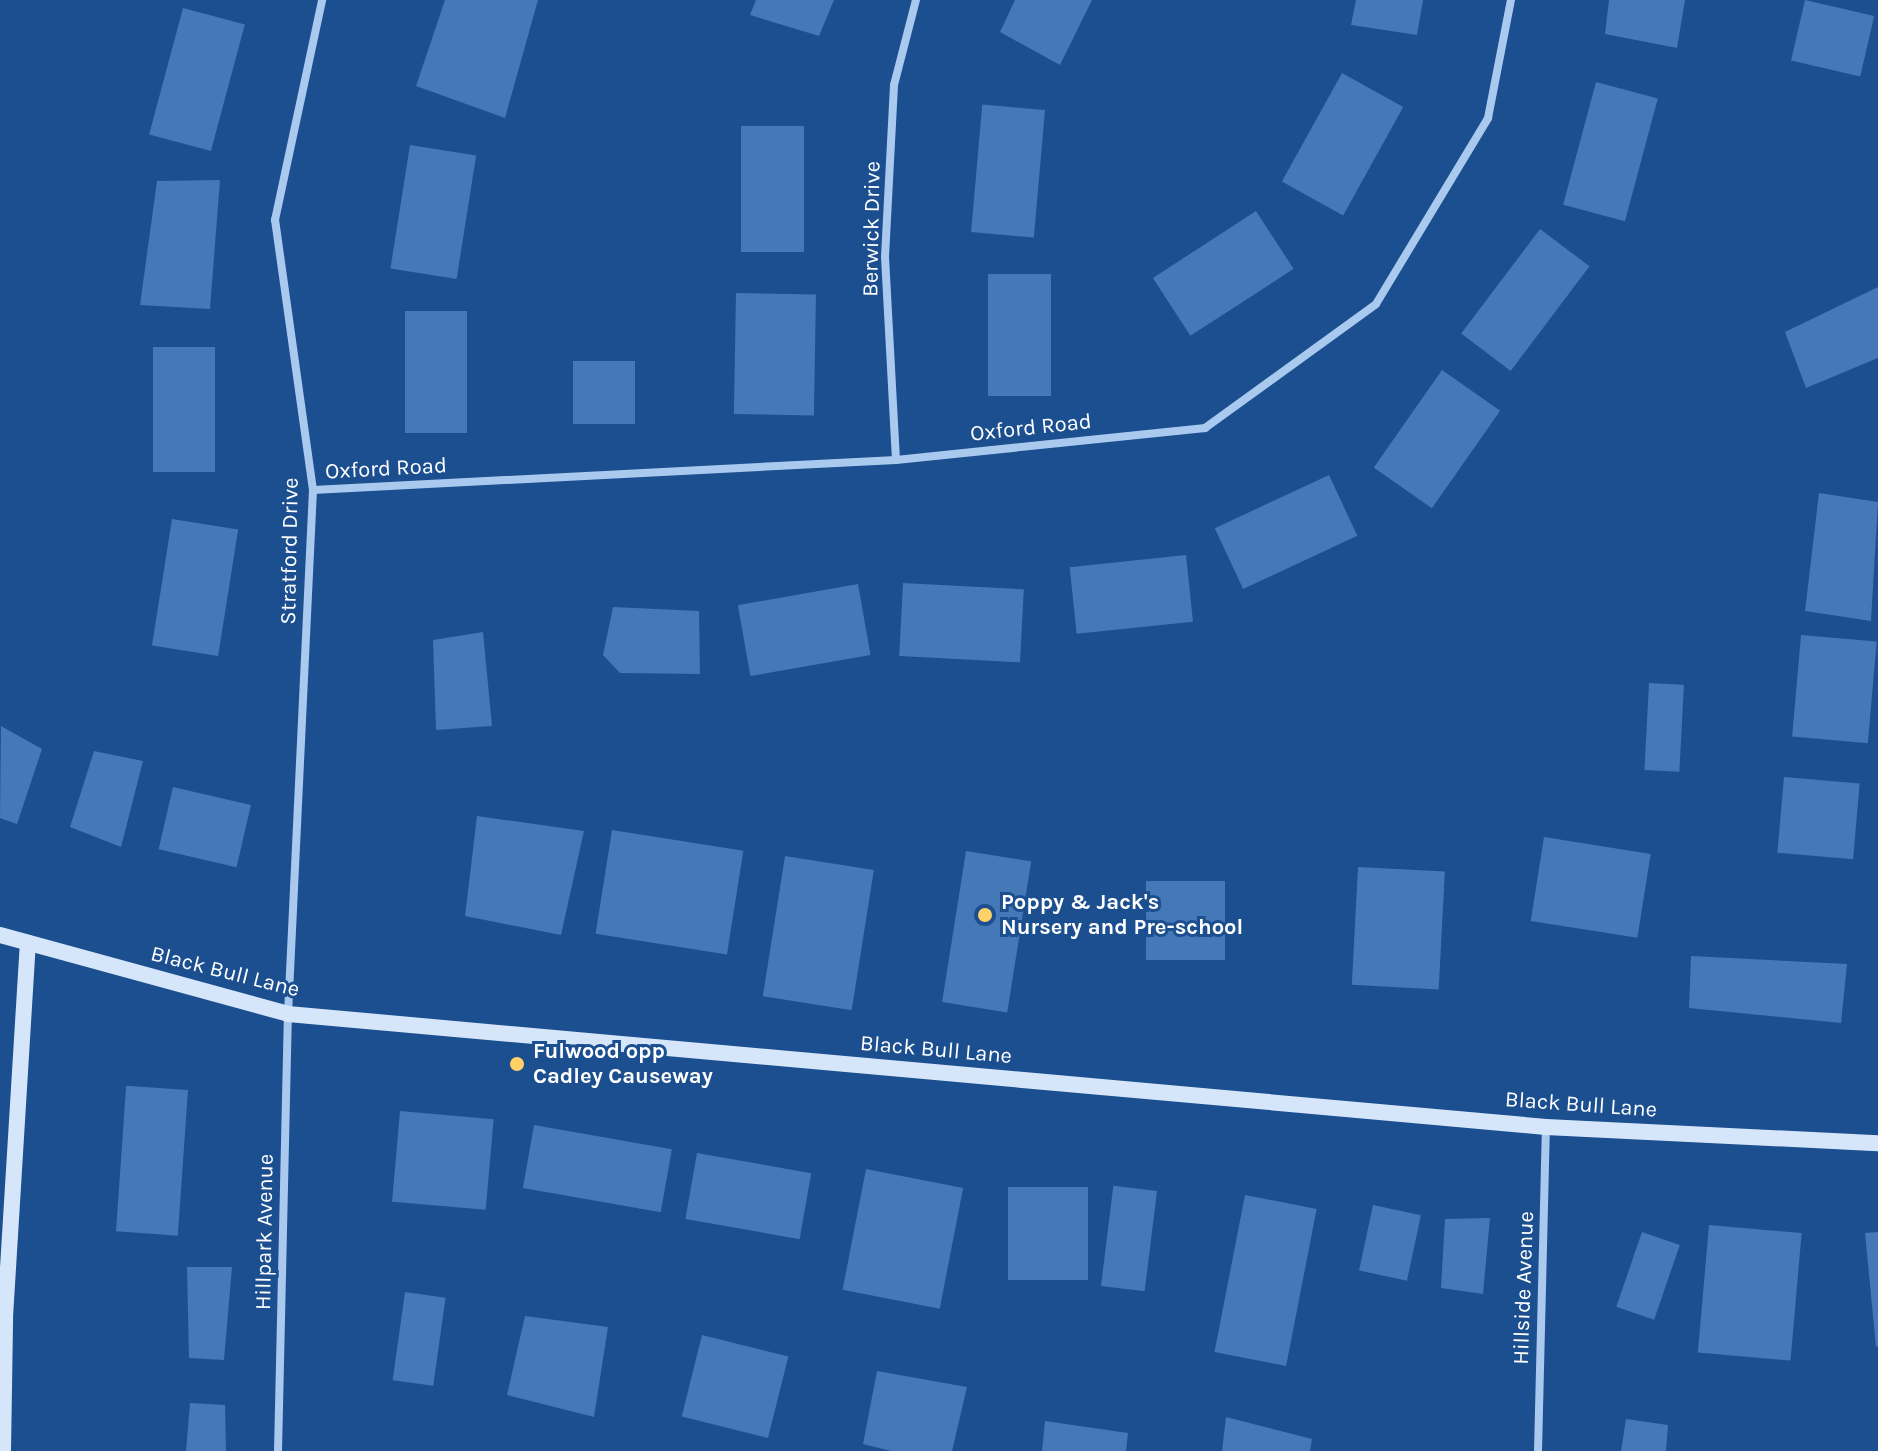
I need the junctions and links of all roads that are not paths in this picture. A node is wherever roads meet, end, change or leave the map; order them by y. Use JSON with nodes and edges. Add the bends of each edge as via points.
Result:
{"nodes":[{"id":1,"x":322,"y":0,"type":"edge"},
{"id":2,"x":916,"y":0,"type":"edge"},
{"id":3,"x":1511,"y":0,"type":"edge"},
{"id":4,"x":896,"y":460,"type":"junction"},
{"id":5,"x":313,"y":490,"type":"junction"},
{"id":6,"x":0,"y":935,"type":"edge"},
{"id":7,"x":28,"y":943,"type":"junction"},
{"id":8,"x":288,"y":1014,"type":"junction"},
{"id":9,"x":1546,"y":1127,"type":"junction"},
{"id":10,"x":1878,"y":1143,"type":"edge"},
{"id":11,"x":3,"y":1451,"type":"edge"},
{"id":12,"x":278,"y":1451,"type":"edge"},
{"id":13,"x":1538,"y":1451,"type":"edge"}],
"edges":[{"from":1,"to":5,"type":"street","name":"Stratford Drive","via":[[275,220]]},
{"from":2,"to":4,"type":"street","name":"Berwick Drive","via":[[894,85],[885,257]]},
{"from":3,"to":4,"type":"street","name":"Oxford Road","via":[[1488,118],[1376,304],[1205,428]]},
{"from":4,"to":5,"type":"street","name":"Oxford Road"},
{"from":5,"to":8,"type":"street","name":"Stratford Drive"},
{"from":6,"to":7,"type":"street","name":"Black Bull Lane"},
{"from":7,"to":8,"type":"street","name":"Black Bull Lane"},
{"from":7,"to":11,"type":"street","via":[[5,1317]]},
{"from":8,"to":9,"type":"street","name":"Black Bull Lane"},
{"from":8,"to":12,"type":"street","name":"Hillpark Avenue"},
{"from":9,"to":10,"type":"street","name":"Black Bull Lane"},
{"from":9,"to":13,"type":"street","name":"Hillside Avenue"}]}
